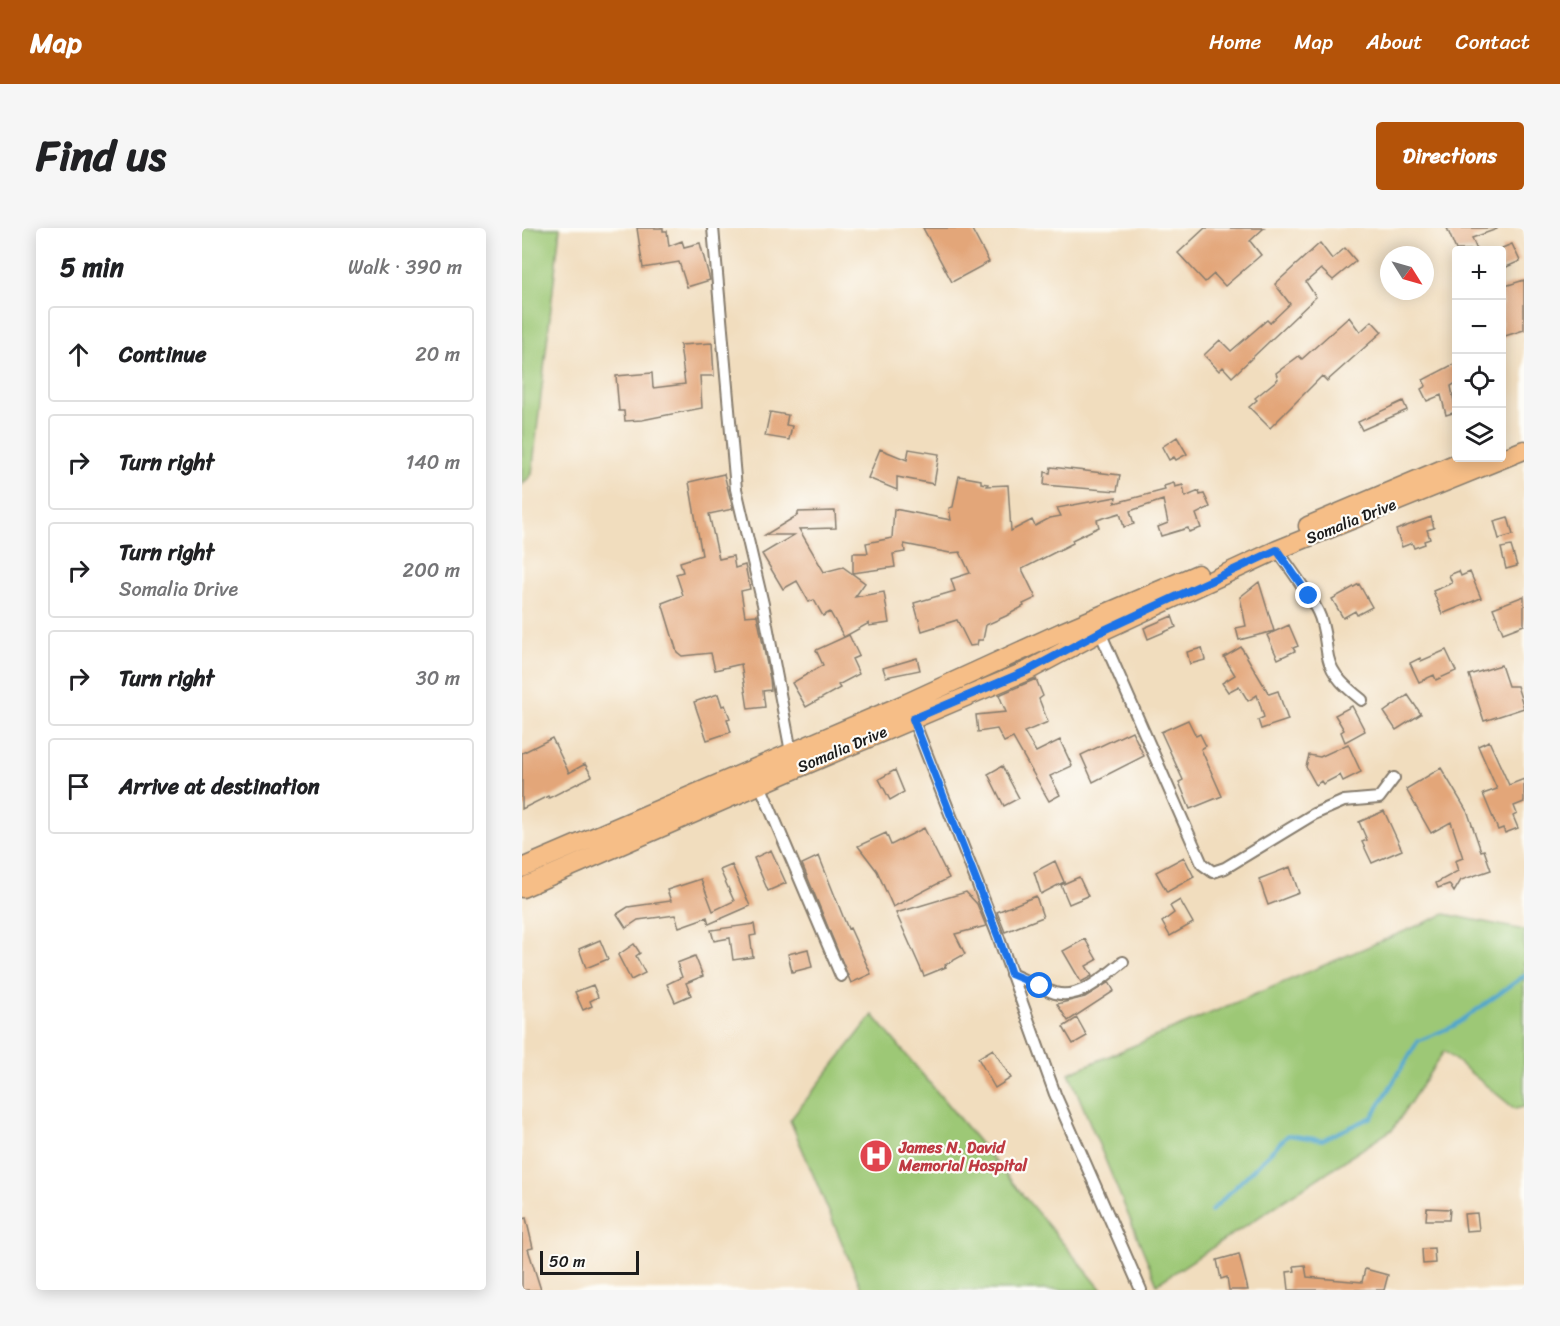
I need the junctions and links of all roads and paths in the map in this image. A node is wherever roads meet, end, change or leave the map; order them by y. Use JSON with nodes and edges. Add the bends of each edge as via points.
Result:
{"nodes":[{"id":1,"x":713,"y":228,"type":"edge"},
{"id":2,"x":1524,"y":438,"type":"edge"},
{"id":3,"x":1506,"y":445,"type":"edge"},
{"id":4,"x":1524,"y":450,"type":"edge"},
{"id":5,"x":1460,"y":462,"type":"edge"},
{"id":6,"x":1277,"y":550,"type":"junction"},
{"id":7,"x":1100,"y":632,"type":"junction"},
{"id":8,"x":1362,"y":700,"type":"dead end"},
{"id":9,"x":910,"y":711,"type":"junction"},
{"id":10,"x":791,"y":752,"type":"junction"},
{"id":11,"x":1394,"y":778,"type":"dead end"},
{"id":12,"x":760,"y":785,"type":"junction"},
{"id":13,"x":522,"y":868,"type":"edge"},
{"id":14,"x":522,"y":888,"type":"edge"},
{"id":15,"x":1123,"y":962,"type":"dead end"},
{"id":16,"x":1011,"y":974,"type":"junction"},
{"id":17,"x":841,"y":976,"type":"dead end"},
{"id":18,"x":1141,"y":1290,"type":"edge"}],
"edges":[{"from":1,"to":10,"type":"street","via":[[736,489]]},
{"from":2,"to":3,"type":"main road"},
{"from":4,"to":6,"type":"main road","name":"Somalia Drive"},
{"from":5,"to":9,"type":"main road","name":"Somalia Drive","via":[[1062,632]]},
{"from":6,"to":7,"type":"main road","name":"Somalia Drive"},
{"from":6,"to":8,"type":"street","via":[[1319,613],[1333,671],[1344,687]]},
{"from":7,"to":9,"type":"main road","name":"Somalia Drive","via":[[1029,670]]},
{"from":7,"to":11,"type":"street","via":[[1202,864],[1213,872],[1333,805],[1379,798]]},
{"from":9,"to":10,"type":"main road","name":"Somalia Drive"},
{"from":9,"to":12,"type":"main road","name":"Somalia Drive"},
{"from":9,"to":16,"type":"street"},
{"from":10,"to":13,"type":"main road","name":"Somalia Drive"},
{"from":12,"to":14,"type":"main road","name":"Somalia Drive"},
{"from":12,"to":17,"type":"street"},
{"from":15,"to":16,"type":"street","via":[[1090,986],[1069,993],[1056,993]]},
{"from":16,"to":18,"type":"street","via":[[1055,1094]]}]}
